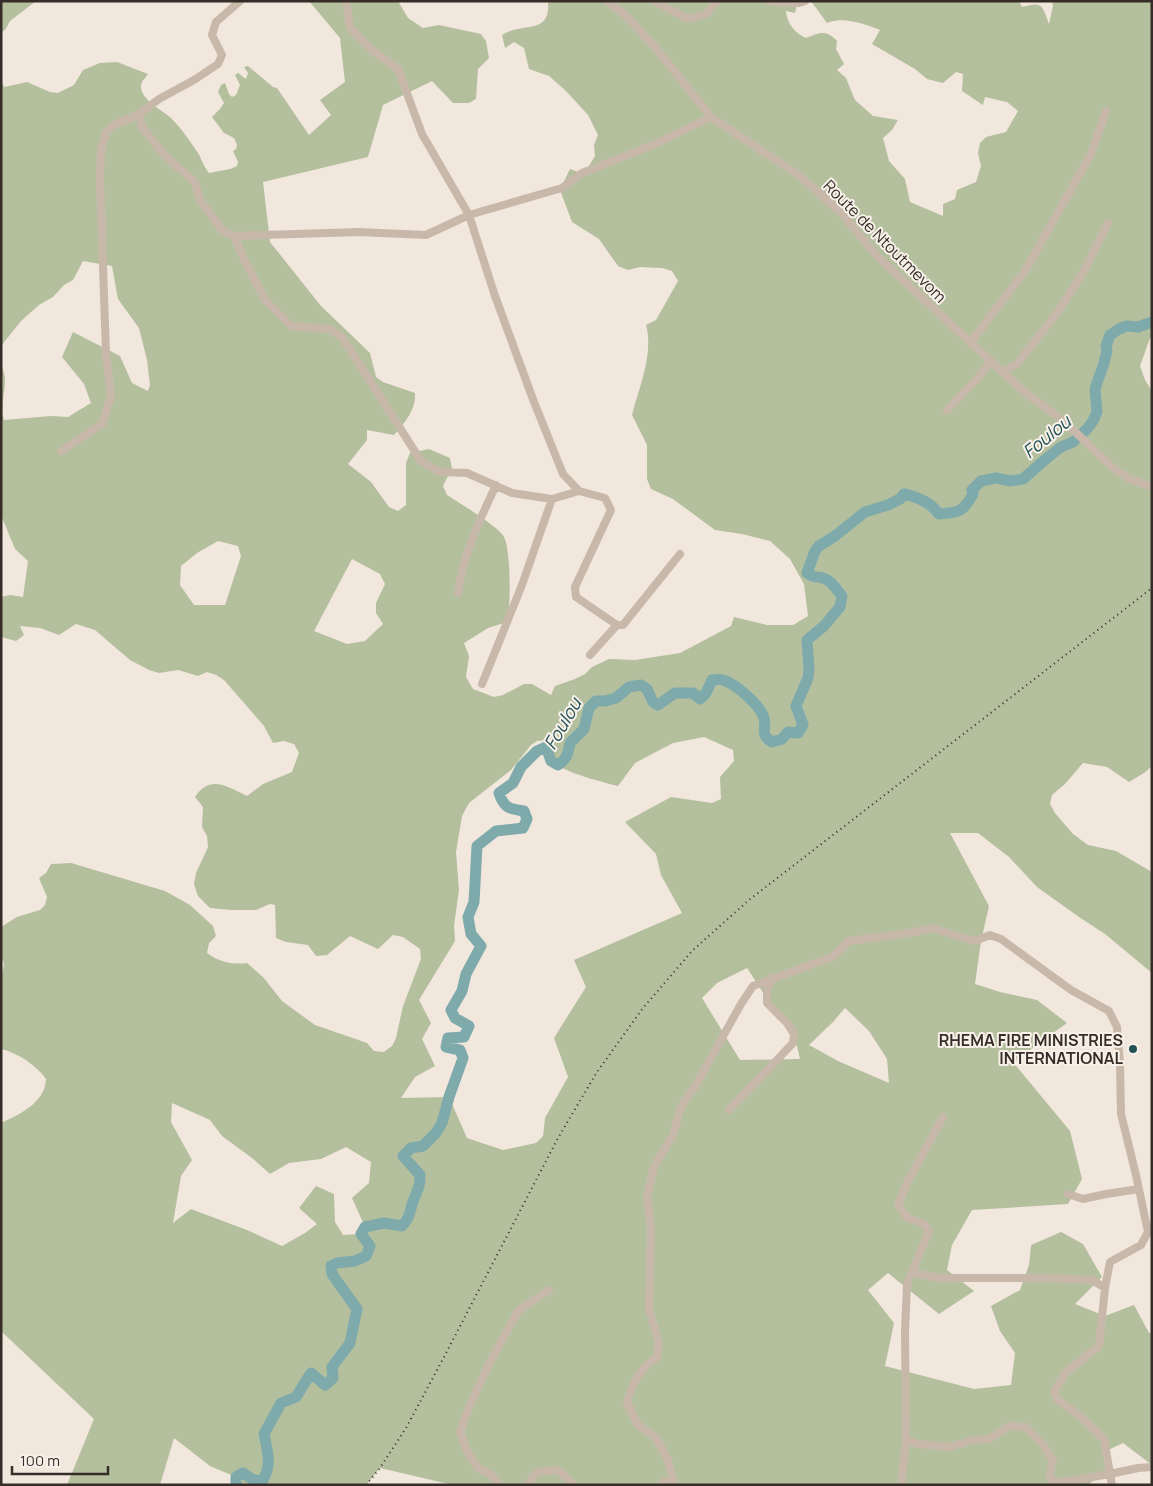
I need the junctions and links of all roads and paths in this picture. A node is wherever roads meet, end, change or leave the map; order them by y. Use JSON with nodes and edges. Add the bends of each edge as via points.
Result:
{"nodes":[{"id":1,"x":240,"y":1,"type":"edge"},
{"id":2,"x":346,"y":1,"type":"edge"},
{"id":3,"x":607,"y":1,"type":"edge"},
{"id":4,"x":654,"y":1,"type":"edge"},
{"id":5,"x":717,"y":1,"type":"edge"},
{"id":6,"x":769,"y":1,"type":"edge"},
{"id":7,"x":805,"y":1,"type":"edge"},
{"id":8,"x":1106,"y":110,"type":"dead end"},
{"id":9,"x":139,"y":114,"type":"junction"},
{"id":10,"x":710,"y":117,"type":"junction"},
{"id":11,"x":469,"y":215,"type":"junction"},
{"id":12,"x":1108,"y":223,"type":"dead end"},
{"id":13,"x":234,"y":236,"type":"junction"},
{"id":14,"x":970,"y":343,"type":"junction"},
{"id":15,"x":990,"y":362,"type":"junction"},
{"id":16,"x":1002,"y":372,"type":"junction"},
{"id":17,"x":947,"y":410,"type":"dead end"},
{"id":18,"x":61,"y":450,"type":"dead end"},
{"id":19,"x":496,"y":485,"type":"junction"},
{"id":20,"x":1152,"y":486,"type":"edge"},
{"id":21,"x":579,"y":490,"type":"junction"},
{"id":22,"x":552,"y":499,"type":"junction"},
{"id":23,"x":680,"y":554,"type":"dead end"},
{"id":24,"x":458,"y":593,"type":"dead end"},
{"id":25,"x":617,"y":625,"type":"junction"},
{"id":26,"x":590,"y":655,"type":"dead end"},
{"id":27,"x":482,"y":684,"type":"dead end"},
{"id":28,"x":772,"y":978,"type":"junction"},
{"id":29,"x":729,"y":1110,"type":"dead end"},
{"id":30,"x":943,"y":1117,"type":"dead end"},
{"id":31,"x":1140,"y":1189,"type":"junction"},
{"id":32,"x":1068,"y":1194,"type":"dead end"},
{"id":33,"x":912,"y":1272,"type":"junction"},
{"id":34,"x":1105,"y":1288,"type":"junction"},
{"id":35,"x":548,"y":1290,"type":"dead end"},
{"id":36,"x":906,"y":1440,"type":"junction"},
{"id":37,"x":1152,"y":1467,"type":"edge"},
{"id":38,"x":1110,"y":1474,"type":"junction"},
{"id":39,"x":675,"y":1484,"type":"edge"},
{"id":40,"x":499,"y":1485,"type":"edge"},
{"id":41,"x":527,"y":1485,"type":"edge"},
{"id":42,"x":573,"y":1485,"type":"edge"},
{"id":43,"x":660,"y":1485,"type":"edge"},
{"id":44,"x":901,"y":1485,"type":"edge"},
{"id":45,"x":1112,"y":1485,"type":"edge"}],
"edges":[{"from":1,"to":9,"type":"street","via":[[216,22],[212,35],[222,55],[218,64]]},
{"from":2,"to":11,"type":"street","via":[[350,28],[369,48],[398,69],[422,134]]},
{"from":3,"to":10,"type":"street","name":"Route de Ntoutmevom","via":[[625,15],[655,48]]},
{"from":4,"to":5,"type":"street","via":[[688,19],[706,14]]},
{"from":6,"to":7,"type":"street"},
{"from":8,"to":14,"type":"street","via":[[1091,154],[1025,271]]},
{"from":9,"to":13,"type":"street","via":[[142,127],[165,156],[195,182],[200,200],[223,231]]},
{"from":9,"to":18,"type":"street","via":[[114,125],[106,133],[101,148],[106,353],[111,396],[102,424]]},
{"from":10,"to":11,"type":"street","via":[[653,145],[582,173],[562,188]]},
{"from":10,"to":14,"type":"street","name":"Route de Ntoutmevom","via":[[797,174],[817,191],[844,215],[877,256]]},
{"from":11,"to":13,"type":"street","via":[[426,235],[359,232]]},
{"from":11,"to":21,"type":"street","via":[[495,296],[563,474]]},
{"from":12,"to":16,"type":"street","via":[[1084,271],[1057,313],[1017,364]]},
{"from":13,"to":19,"type":"street","via":[[266,300],[291,326],[329,330],[342,337],[421,461],[439,472],[467,473]]},
{"from":14,"to":15,"type":"street","name":"Route de Ntoutmevom"},
{"from":15,"to":16,"type":"street","name":"Route de Ntoutmevom"},
{"from":15,"to":17,"type":"street"},
{"from":16,"to":20,"type":"street","name":"Route de Ntoutmevom","via":[[1067,424],[1113,468],[1130,479]]},
{"from":19,"to":22,"type":"street","via":[[512,493]]},
{"from":19,"to":24,"type":"street","via":[[476,530]]},
{"from":21,"to":22,"type":"street"},
{"from":21,"to":25,"type":"street","via":[[604,498],[611,510],[575,587],[576,596]]},
{"from":22,"to":27,"type":"street"},
{"from":23,"to":25,"type":"street","via":[[623,625]]},
{"from":25,"to":26,"type":"street"},
{"from":28,"to":29,"type":"street","via":[[767,990],[767,1003],[787,1023],[794,1034],[793,1043]]},
{"from":28,"to":31,"type":"street","via":[[832,957],[850,941],[931,928],[975,940],[990,935],[1001,939],[1071,990],[1109,1011],[1118,1027],[1121,1114]]},
{"from":28,"to":39,"type":"street","via":[[753,986],[681,1107],[673,1135],[654,1167],[647,1196],[651,1229],[649,1309],[659,1344],[657,1357],[632,1384],[627,1402],[637,1424],[656,1438],[667,1458]]},
{"from":30,"to":33,"type":"street","via":[[898,1205],[908,1218],[924,1224],[929,1231]]},
{"from":31,"to":32,"type":"street","via":[[1083,1199]]},
{"from":31,"to":34,"type":"street","via":[[1148,1232],[1141,1245],[1110,1262]]},
{"from":33,"to":34,"type":"street","via":[[938,1278],[1092,1280]]},
{"from":33,"to":36,"type":"street","via":[[906,1313]]},
{"from":34,"to":38,"type":"street","via":[[1099,1346],[1065,1373],[1054,1392],[1056,1399],[1104,1439]]},
{"from":35,"to":40,"type":"street","via":[[518,1311],[489,1364],[460,1432],[478,1468],[492,1475]]},
{"from":36,"to":38,"type":"street","via":[[950,1448],[973,1440],[989,1439],[1008,1426],[1026,1427],[1053,1460],[1049,1477],[1057,1483]]},
{"from":36,"to":44,"type":"street"},
{"from":37,"to":38,"type":"street"},
{"from":38,"to":45,"type":"street"},
{"from":39,"to":43,"type":"street","via":[[665,1481]]},
{"from":41,"to":42,"type":"street","via":[[537,1472],[557,1470]]}]}
